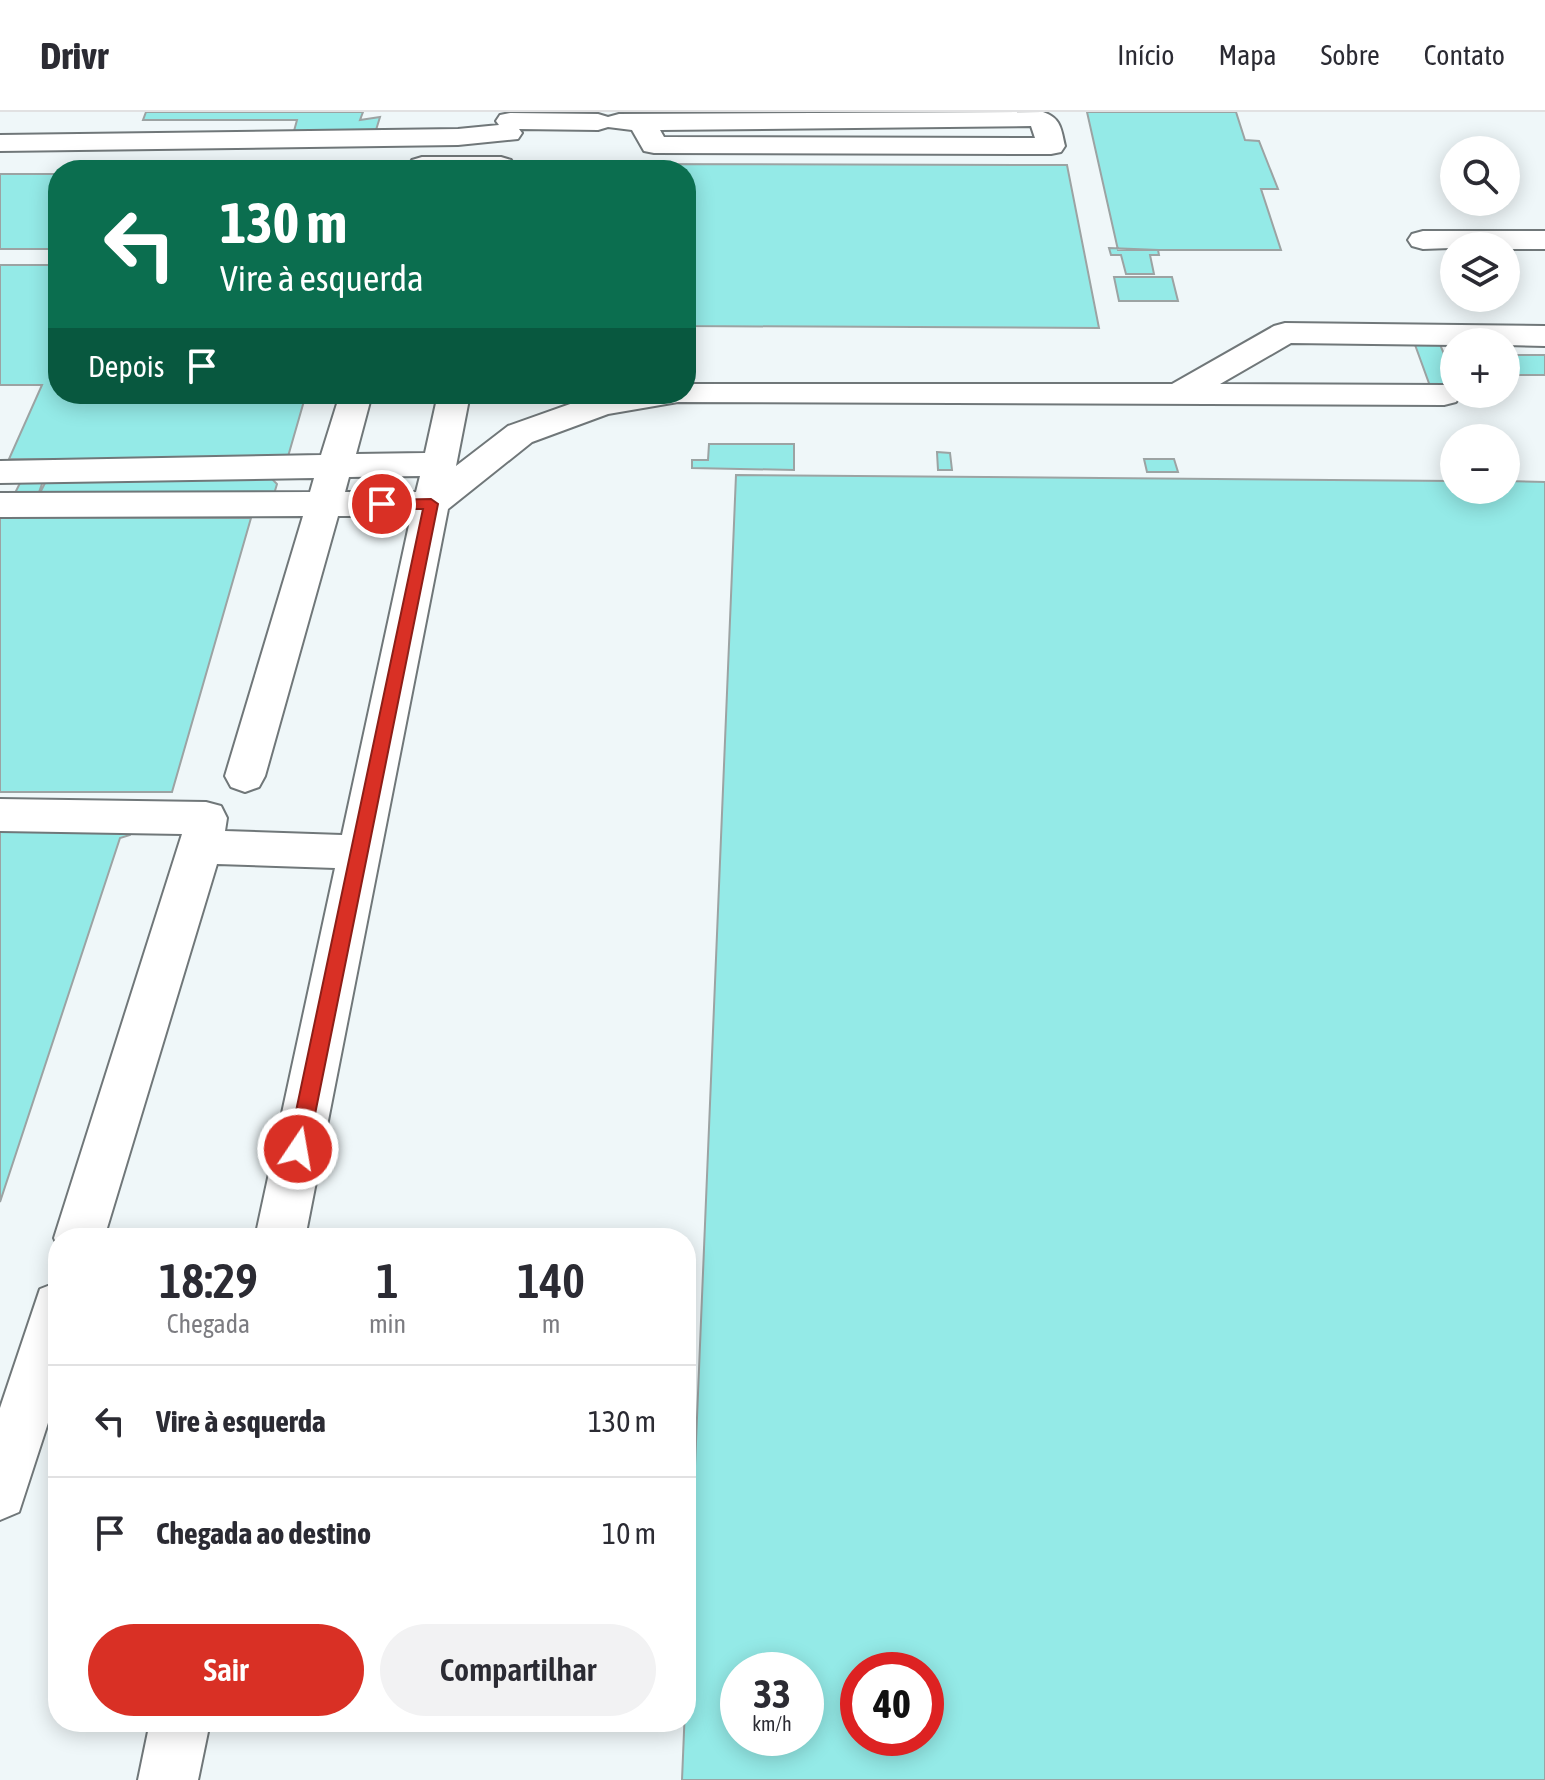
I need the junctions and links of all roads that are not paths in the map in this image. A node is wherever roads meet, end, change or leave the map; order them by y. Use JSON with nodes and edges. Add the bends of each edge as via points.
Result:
{"nodes":[{"id":1,"x":93,"y":112,"type":"edge"},
{"id":2,"x":510,"y":122,"type":"edge"},
{"id":3,"x":620,"y":122,"type":"junction"},
{"id":4,"x":412,"y":125,"type":"edge"},
{"id":5,"x":0,"y":143,"type":"edge"},
{"id":6,"x":79,"y":143,"type":"junction"},
{"id":7,"x":502,"y":160,"type":"edge"},
{"id":8,"x":0,"y":165,"type":"edge"},
{"id":9,"x":48,"y":165,"type":"edge"},
{"id":10,"x":1423,"y":240,"type":"dead end"},
{"id":11,"x":1545,"y":240,"type":"edge"},
{"id":12,"x":1545,"y":336,"type":"edge"},
{"id":13,"x":696,"y":394,"type":"edge"},
{"id":14,"x":1179,"y":395,"type":"junction"},
{"id":15,"x":1440,"y":395,"type":"edge"},
{"id":16,"x":353,"y":404,"type":"edge"},
{"id":17,"x":452,"y":404,"type":"edge"},
{"id":18,"x":602,"y":404,"type":"edge"},
{"id":19,"x":440,"y":464,"type":"junction"},
{"id":20,"x":334,"y":466,"type":"junction"},
{"id":21,"x":0,"y":472,"type":"edge"},
{"id":22,"x":431,"y":504,"type":"junction"},
{"id":23,"x":0,"y":505,"type":"edge"},
{"id":24,"x":325,"y":505,"type":"junction"},
{"id":25,"x":245,"y":776,"type":"dead end"},
{"id":26,"x":0,"y":815,"type":"edge"},
{"id":27,"x":201,"y":847,"type":"junction"},
{"id":28,"x":360,"y":852,"type":"junction"},
{"id":29,"x":82,"y":1228,"type":"edge"},
{"id":30,"x":282,"y":1228,"type":"edge"},
{"id":31,"x":48,"y":1339,"type":"edge"},
{"id":32,"x":0,"y":1493,"type":"edge"},
{"id":33,"x":178,"y":1732,"type":"edge"},
{"id":34,"x":168,"y":1780,"type":"edge"}],
"edges":[{"from":1,"to":6,"type":"street"},
{"from":2,"to":3,"type":"street"},
{"from":2,"to":4,"type":"street"},
{"from":2,"to":7,"type":"street"},
{"from":3,"to":3,"type":"street","via":[[1034,118],[1045,122],[1051,146],[654,145]]},
{"from":4,"to":6,"type":"street"},
{"from":5,"to":6,"type":"street"},
{"from":8,"to":9,"type":"street"},
{"from":10,"to":11,"type":"street"},
{"from":12,"to":14,"type":"street","via":[[1285,333]]},
{"from":13,"to":14,"type":"street"},
{"from":14,"to":15,"type":"street"},
{"from":16,"to":20,"type":"street"},
{"from":17,"to":19,"type":"street"},
{"from":18,"to":22,"type":"street","via":[[520,434]]},
{"from":19,"to":20,"type":"street"},
{"from":19,"to":22,"type":"street"},
{"from":20,"to":21,"type":"street"},
{"from":20,"to":24,"type":"street"},
{"from":22,"to":24,"type":"street"},
{"from":22,"to":28,"type":"street"},
{"from":23,"to":24,"type":"street"},
{"from":24,"to":25,"type":"street"},
{"from":26,"to":27,"type":"street","via":[[206,818]]},
{"from":27,"to":28,"type":"street"},
{"from":27,"to":29,"type":"street"},
{"from":28,"to":30,"type":"street"},
{"from":31,"to":32,"type":"street"},
{"from":33,"to":34,"type":"street"}]}
